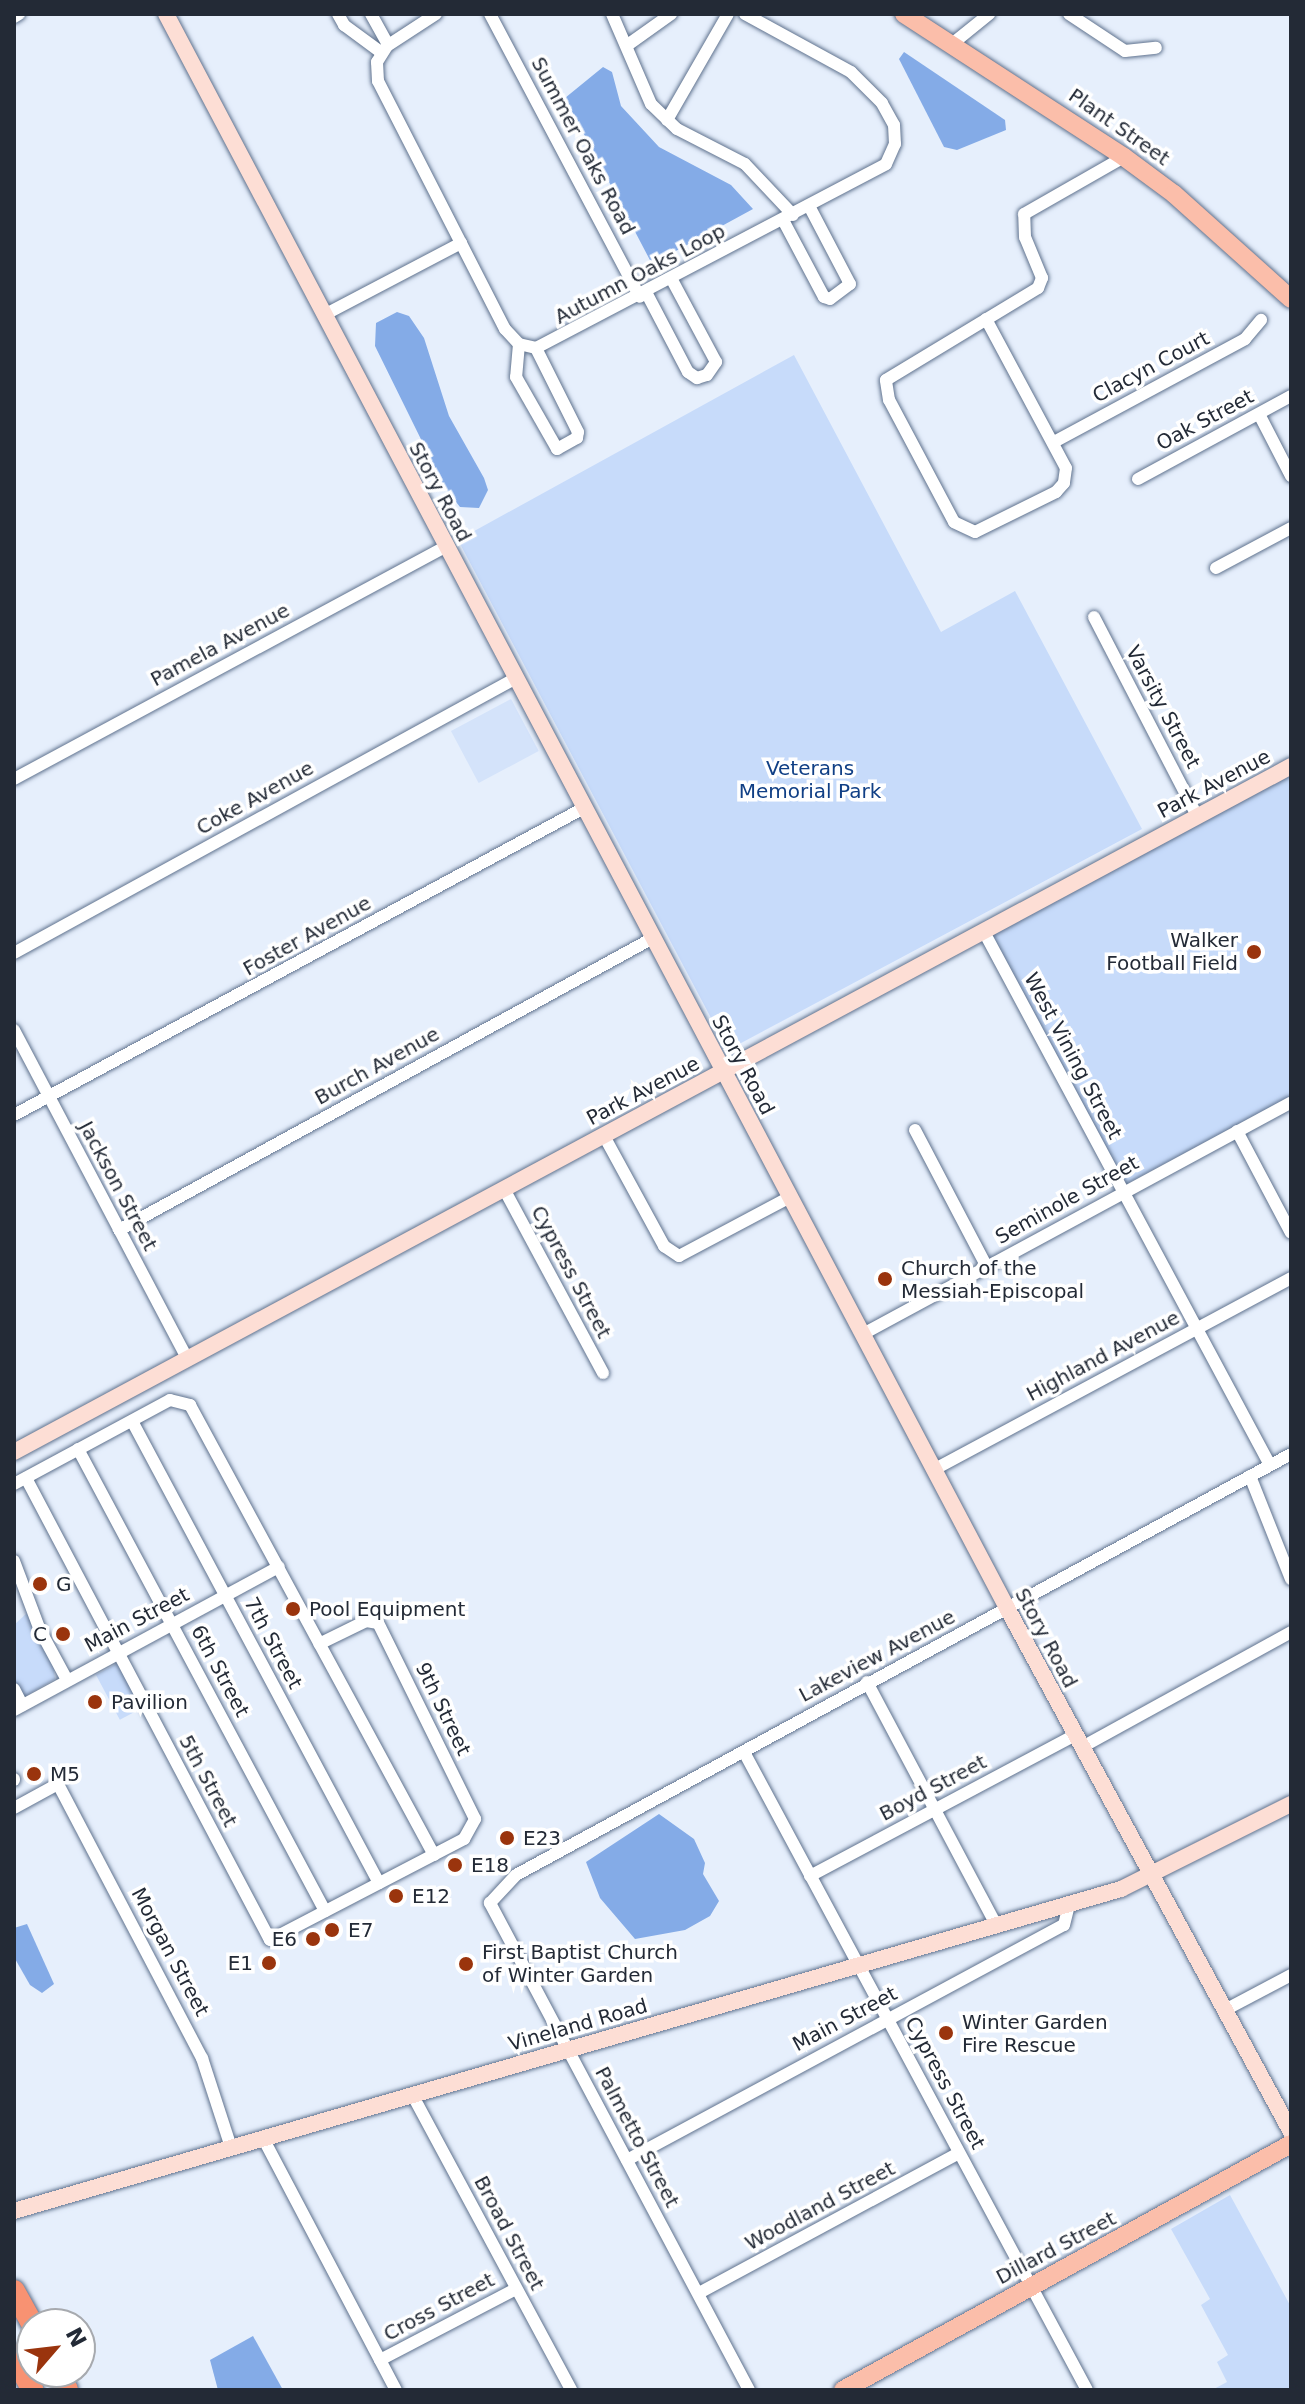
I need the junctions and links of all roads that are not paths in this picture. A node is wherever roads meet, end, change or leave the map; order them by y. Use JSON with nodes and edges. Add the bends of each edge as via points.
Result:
{"nodes":[{"id":1,"x":166,"y":14,"type":"edge"},
{"id":2,"x":338,"y":14,"type":"edge"},
{"id":3,"x":371,"y":14,"type":"edge"},
{"id":4,"x":436,"y":14,"type":"edge"},
{"id":5,"x":490,"y":14,"type":"edge"},
{"id":6,"x":612,"y":14,"type":"edge"},
{"id":7,"x":671,"y":14,"type":"edge"},
{"id":8,"x":728,"y":14,"type":"edge"},
{"id":9,"x":745,"y":14,"type":"edge"},
{"id":10,"x":904,"y":14,"type":"edge"},
{"id":11,"x":989,"y":14,"type":"edge"},
{"id":12,"x":1069,"y":14,"type":"edge"},
{"id":13,"x":629,"y":44,"type":"junction"},
{"id":14,"x":952,"y":44,"type":"junction"},
{"id":15,"x":1156,"y":48,"type":"dead end"},
{"id":16,"x":385,"y":49,"type":"junction"},
{"id":17,"x":667,"y":120,"type":"junction"},
{"id":18,"x":1124,"y":157,"type":"junction"},
{"id":19,"x":809,"y":206,"type":"junction"},
{"id":20,"x":788,"y":217,"type":"junction"},
{"id":21,"x":461,"y":243,"type":"junction"},
{"id":22,"x":672,"y":280,"type":"junction"},
{"id":23,"x":643,"y":295,"type":"junction"},
{"id":24,"x":1291,"y":299,"type":"edge"},
{"id":25,"x":324,"y":315,"type":"junction"},
{"id":26,"x":986,"y":319,"type":"junction"},
{"id":27,"x":1261,"y":320,"type":"dead end"},
{"id":28,"x":519,"y":344,"type":"junction"},
{"id":29,"x":536,"y":348,"type":"junction"},
{"id":30,"x":1291,"y":396,"type":"edge"},
{"id":31,"x":1259,"y":414,"type":"junction"},
{"id":32,"x":1054,"y":442,"type":"junction"},
{"id":33,"x":1291,"y":476,"type":"edge"},
{"id":34,"x":1138,"y":479,"type":"dead end"},
{"id":35,"x":1291,"y":528,"type":"edge"},
{"id":36,"x":446,"y":546,"type":"junction"},
{"id":37,"x":1216,"y":568,"type":"dead end"},
{"id":38,"x":1094,"y":617,"type":"dead end"},
{"id":39,"x":516,"y":678,"type":"junction"},
{"id":40,"x":1291,"y":766,"type":"edge"},
{"id":41,"x":14,"y":779,"type":"edge"},
{"id":42,"x":584,"y":808,"type":"junction"},
{"id":43,"x":1197,"y":816,"type":"junction"},
{"id":44,"x":983,"y":930,"type":"junction"},
{"id":45,"x":653,"y":938,"type":"junction"},
{"id":46,"x":14,"y":953,"type":"edge"},
{"id":47,"x":14,"y":1030,"type":"edge"},
{"id":48,"x":723,"y":1070,"type":"junction"},
{"id":49,"x":49,"y":1098,"type":"junction"},
{"id":50,"x":1291,"y":1103,"type":"edge"},
{"id":51,"x":14,"y":1115,"type":"edge"},
{"id":52,"x":915,"y":1130,"type":"dead end"},
{"id":53,"x":1237,"y":1131,"type":"junction"},
{"id":54,"x":603,"y":1134,"type":"junction"},
{"id":55,"x":504,"y":1189,"type":"junction"},
{"id":56,"x":1124,"y":1192,"type":"junction"},
{"id":57,"x":790,"y":1197,"type":"junction"},
{"id":58,"x":119,"y":1230,"type":"junction"},
{"id":59,"x":1291,"y":1233,"type":"edge"},
{"id":60,"x":987,"y":1267,"type":"junction"},
{"id":61,"x":1291,"y":1278,"type":"edge"},
{"id":62,"x":1198,"y":1327,"type":"junction"},
{"id":63,"x":863,"y":1334,"type":"junction"},
{"id":64,"x":188,"y":1360,"type":"junction"},
{"id":65,"x":603,"y":1373,"type":"dead end"},
{"id":66,"x":132,"y":1421,"type":"junction"},
{"id":67,"x":78,"y":1449,"type":"junction"},
{"id":68,"x":14,"y":1452,"type":"edge"},
{"id":69,"x":1291,"y":1454,"type":"edge"},
{"id":70,"x":1270,"y":1465,"type":"junction"},
{"id":71,"x":935,"y":1469,"type":"junction"},
{"id":72,"x":1250,"y":1476,"type":"junction"},
{"id":73,"x":20,"y":1481,"type":"edge"},
{"id":74,"x":14,"y":1561,"type":"edge"},
{"id":75,"x":279,"y":1567,"type":"junction"},
{"id":76,"x":1291,"y":1579,"type":"edge"},
{"id":77,"x":225,"y":1595,"type":"junction"},
{"id":78,"x":1007,"y":1608,"type":"junction"},
{"id":79,"x":172,"y":1624,"type":"junction"},
{"id":80,"x":1291,"y":1632,"type":"edge"},
{"id":81,"x":319,"y":1644,"type":"junction"},
{"id":82,"x":117,"y":1653,"type":"junction"},
{"id":83,"x":67,"y":1680,"type":"junction"},
{"id":84,"x":867,"y":1682,"type":"junction"},
{"id":85,"x":14,"y":1689,"type":"edge"},
{"id":86,"x":18,"y":1708,"type":"edge"},
{"id":87,"x":1078,"y":1741,"type":"junction"},
{"id":88,"x":744,"y":1752,"type":"junction"},
{"id":89,"x":1291,"y":1804,"type":"edge"},
{"id":90,"x":14,"y":1808,"type":"edge"},
{"id":91,"x":935,"y":1811,"type":"junction"},
{"id":92,"x":434,"y":1855,"type":"junction"},
{"id":93,"x":810,"y":1876,"type":"junction"},
{"id":94,"x":1153,"y":1877,"type":"junction"},
{"id":95,"x":379,"y":1883,"type":"junction"},
{"id":96,"x":490,"y":1903,"type":"joint"},
{"id":97,"x":1069,"y":1905,"type":"junction"},
{"id":98,"x":325,"y":1911,"type":"junction"},
{"id":99,"x":997,"y":1926,"type":"junction"},
{"id":100,"x":859,"y":1964,"type":"junction"},
{"id":101,"x":1291,"y":1975,"type":"edge"},
{"id":102,"x":1225,"y":2010,"type":"junction"},
{"id":103,"x":888,"y":2019,"type":"junction"},
{"id":104,"x":567,"y":2049,"type":"junction"},
{"id":105,"x":413,"y":2096,"type":"junction"},
{"id":106,"x":1291,"y":2132,"type":"edge"},
{"id":107,"x":263,"y":2138,"type":"junction"},
{"id":108,"x":1291,"y":2144,"type":"edge"},
{"id":109,"x":231,"y":2147,"type":"junction"},
{"id":110,"x":959,"y":2153,"type":"junction"},
{"id":111,"x":627,"y":2160,"type":"junction"},
{"id":112,"x":14,"y":2211,"type":"edge"},
{"id":113,"x":1031,"y":2286,"type":"junction"},
{"id":114,"x":516,"y":2289,"type":"junction"},
{"id":115,"x":699,"y":2293,"type":"junction"},
{"id":116,"x":14,"y":2355,"type":"edge"},
{"id":117,"x":380,"y":2360,"type":"junction"},
{"id":118,"x":33,"y":2390,"type":"edge"},
{"id":119,"x":396,"y":2390,"type":"edge"},
{"id":120,"x":571,"y":2390,"type":"edge"},
{"id":121,"x":749,"y":2390,"type":"edge"},
{"id":122,"x":843,"y":2390,"type":"edge"},
{"id":123,"x":1087,"y":2390,"type":"edge"}],
"edges":[{"from":1,"to":25,"type":"street","name":"Story Road"},
{"from":2,"to":16,"type":"street","via":[[344,25]]},
{"from":3,"to":16,"type":"street"},
{"from":4,"to":16,"type":"street"},
{"from":5,"to":23,"type":"street","name":"Summer Oaks Road"},
{"from":6,"to":13,"type":"street"},
{"from":7,"to":13,"type":"street"},
{"from":8,"to":17,"type":"street"},
{"from":9,"to":19,"type":"street","name":"Autumn Oaks Loop","via":[[851,72],[882,103],[894,125],[895,144],[886,164]]},
{"from":10,"to":14,"type":"main road","name":"Plant Street"},
{"from":11,"to":14,"type":"street"},
{"from":12,"to":15,"type":"street","via":[[1125,51]]},
{"from":13,"to":17,"type":"street","via":[[651,104]]},
{"from":14,"to":18,"type":"main road","name":"Plant Street"},
{"from":16,"to":21,"type":"street","via":[[377,62],[378,81]]},
{"from":17,"to":20,"type":"street","via":[[745,164]]},
{"from":18,"to":24,"type":"main road","name":"Plant Street","via":[[1174,194]]},
{"from":18,"to":26,"type":"street","via":[[1024,214],[1025,237],[1042,278],[1030,295]]},
{"from":19,"to":20,"type":"street","name":"Autumn Oaks Loop"},
{"from":19,"to":20,"type":"street","via":[[850,284],[830,299],[824,297]]},
{"from":20,"to":22,"type":"street","name":"Autumn Oaks Loop"},
{"from":21,"to":25,"type":"street"},
{"from":21,"to":28,"type":"street","via":[[505,329]]},
{"from":22,"to":23,"type":"street","name":"Autumn Oaks Loop"},
{"from":22,"to":23,"type":"street","name":"Summer Oaks Road","via":[[716,362],[707,375],[697,378],[688,372]]},
{"from":23,"to":29,"type":"street","name":"Autumn Oaks Loop"},
{"from":25,"to":36,"type":"street","name":"Story Road"},
{"from":26,"to":32,"type":"street"},
{"from":26,"to":32,"type":"street","via":[[896,370],[884,389],[954,522],[975,532],[1056,492],[1066,468]]},
{"from":27,"to":32,"type":"street","name":"Clacyn Court","via":[[1245,339]]},
{"from":28,"to":29,"type":"street"},
{"from":28,"to":29,"type":"street","via":[[516,377],[557,449],[577,438],[578,432]]},
{"from":30,"to":31,"type":"street","name":"Oak Street"},
{"from":31,"to":33,"type":"street"},
{"from":31,"to":34,"type":"street","name":"Oak Street"},
{"from":35,"to":37,"type":"street"},
{"from":36,"to":39,"type":"street","name":"Story Road"},
{"from":36,"to":41,"type":"street","name":"Pamela Avenue"},
{"from":38,"to":43,"type":"street","name":"Varsity Street"},
{"from":39,"to":42,"type":"street","name":"Story Road"},
{"from":39,"to":46,"type":"street","name":"Coke Avenue"},
{"from":40,"to":43,"type":"street","name":"Park Avenue"},
{"from":42,"to":45,"type":"street","name":"Story Road"},
{"from":42,"to":49,"type":"street","name":"Foster Avenue"},
{"from":43,"to":44,"type":"street","name":"Park Avenue"},
{"from":44,"to":48,"type":"street","name":"Park Avenue"},
{"from":44,"to":56,"type":"street","name":"West Vining Street"},
{"from":45,"to":48,"type":"street","name":"Story Road"},
{"from":45,"to":58,"type":"street","name":"Burch Avenue"},
{"from":47,"to":49,"type":"street","name":"Jackson Street"},
{"from":48,"to":54,"type":"street","name":"Park Avenue"},
{"from":48,"to":57,"type":"street","name":"Story Road"},
{"from":49,"to":51,"type":"street","name":"Foster Avenue"},
{"from":49,"to":58,"type":"street","name":"Jackson Street"},
{"from":50,"to":53,"type":"street","name":"Seminole Street"},
{"from":52,"to":60,"type":"street"},
{"from":53,"to":56,"type":"street","name":"Seminole Street"},
{"from":53,"to":59,"type":"street"},
{"from":54,"to":55,"type":"street","name":"Park Avenue"},
{"from":54,"to":57,"type":"street","via":[[664,1246],[679,1256]]},
{"from":55,"to":64,"type":"street","name":"Park Avenue"},
{"from":55,"to":65,"type":"street","name":"Cypress Street"},
{"from":56,"to":60,"type":"street","name":"Seminole Street"},
{"from":56,"to":62,"type":"street","name":"West Vining Street"},
{"from":57,"to":63,"type":"street","name":"Story Road"},
{"from":58,"to":64,"type":"street","name":"Jackson Street"},
{"from":60,"to":63,"type":"street","name":"Seminole Street"},
{"from":61,"to":62,"type":"street","name":"Highland Avenue"},
{"from":62,"to":70,"type":"street","name":"West Vining Street"},
{"from":62,"to":71,"type":"street","name":"Highland Avenue"},
{"from":63,"to":71,"type":"street","name":"Story Road"},
{"from":64,"to":68,"type":"street","name":"Park Avenue"},
{"from":66,"to":67,"type":"street"},
{"from":66,"to":75,"type":"street","via":[[170,1400],[190,1405]]},
{"from":66,"to":77,"type":"street","name":"7th Street"},
{"from":67,"to":73,"type":"street"},
{"from":67,"to":79,"type":"street","name":"6th Street"},
{"from":69,"to":70,"type":"street","name":"Lakeview Avenue"},
{"from":70,"to":72,"type":"street","name":"Lakeview Avenue"},
{"from":71,"to":78,"type":"street","name":"Story Road"},
{"from":72,"to":76,"type":"street"},
{"from":72,"to":78,"type":"street","name":"Lakeview Avenue"},
{"from":73,"to":82,"type":"street","name":"5th Street"},
{"from":74,"to":83,"type":"street","via":[[40,1630]]},
{"from":75,"to":77,"type":"street","name":"Main Street"},
{"from":75,"to":81,"type":"street"},
{"from":77,"to":79,"type":"street","name":"Main Street"},
{"from":77,"to":95,"type":"street","name":"7th Street"},
{"from":78,"to":84,"type":"street","name":"Lakeview Avenue"},
{"from":78,"to":87,"type":"street","name":"Story Road"},
{"from":79,"to":82,"type":"street","name":"Main Street"},
{"from":79,"to":98,"type":"street","name":"6th Street"},
{"from":80,"to":87,"type":"street","name":"Boyd Street"},
{"from":81,"to":92,"type":"street"},
{"from":81,"to":92,"type":"street","name":"9th Street","via":[[366,1621],[378,1623],[475,1819],[464,1839]]},
{"from":82,"to":83,"type":"street","name":"Main Street"},
{"from":82,"to":98,"type":"street","name":"5th Street","via":[[270,1940]]},
{"from":83,"to":86,"type":"street","name":"Main Street"},
{"from":84,"to":88,"type":"street","name":"Lakeview Avenue"},
{"from":84,"to":91,"type":"street"},
{"from":85,"to":86,"type":"street"},
{"from":87,"to":91,"type":"street","name":"Boyd Street"},
{"from":87,"to":94,"type":"street","name":"Story Road"},
{"from":88,"to":93,"type":"street","name":"Cypress Street"},
{"from":88,"to":96,"type":"street","name":"Lakeview Avenue","via":[[516,1875]]},
{"from":89,"to":94,"type":"street"},
{"from":90,"to":109,"type":"street","name":"Morgan Street","via":[[58,1784],[202,2058]]},
{"from":91,"to":93,"type":"street","name":"Boyd Street"},
{"from":91,"to":99,"type":"street"},
{"from":92,"to":95,"type":"street","name":"5th Street"},
{"from":93,"to":100,"type":"street","name":"Cypress Street"},
{"from":94,"to":97,"type":"street","name":"Vineland Road"},
{"from":94,"to":102,"type":"street","name":"Story Road"},
{"from":95,"to":98,"type":"street","name":"5th Street"},
{"from":96,"to":104,"type":"street","name":"Palmetto Street"},
{"from":97,"to":99,"type":"street","name":"Vineland Road"},
{"from":97,"to":103,"type":"street","name":"Main Street","via":[[1064,1925]]},
{"from":99,"to":100,"type":"street","name":"Vineland Road"},
{"from":100,"to":103,"type":"street","name":"Cypress Street"},
{"from":100,"to":104,"type":"street","name":"Vineland Road"},
{"from":101,"to":102,"type":"street"},
{"from":102,"to":106,"type":"street","name":"Story Road"},
{"from":103,"to":110,"type":"street","name":"Cypress Street"},
{"from":103,"to":111,"type":"street","name":"Main Street"},
{"from":104,"to":105,"type":"street","name":"Vineland Road"},
{"from":104,"to":111,"type":"street","name":"Palmetto Street"},
{"from":105,"to":107,"type":"street","name":"Vineland Road"},
{"from":105,"to":114,"type":"street","name":"Broad Street"},
{"from":107,"to":109,"type":"street","name":"Vineland Road"},
{"from":107,"to":117,"type":"street"},
{"from":108,"to":113,"type":"main road","name":"Dillard Street"},
{"from":109,"to":112,"type":"street","name":"Vineland Road"},
{"from":110,"to":113,"type":"street","name":"Cypress Street"},
{"from":110,"to":115,"type":"street","name":"Woodland Street"},
{"from":111,"to":115,"type":"street","name":"Palmetto Street"},
{"from":113,"to":122,"type":"main road","name":"Dillard Street"},
{"from":113,"to":123,"type":"street","name":"Cypress Street"},
{"from":114,"to":117,"type":"street","name":"Cross Street"},
{"from":114,"to":120,"type":"street","name":"Broad Street"},
{"from":115,"to":121,"type":"street","name":"Palmetto Street"},
{"from":116,"to":118,"type":"highway"},
{"from":117,"to":119,"type":"street"}]}
